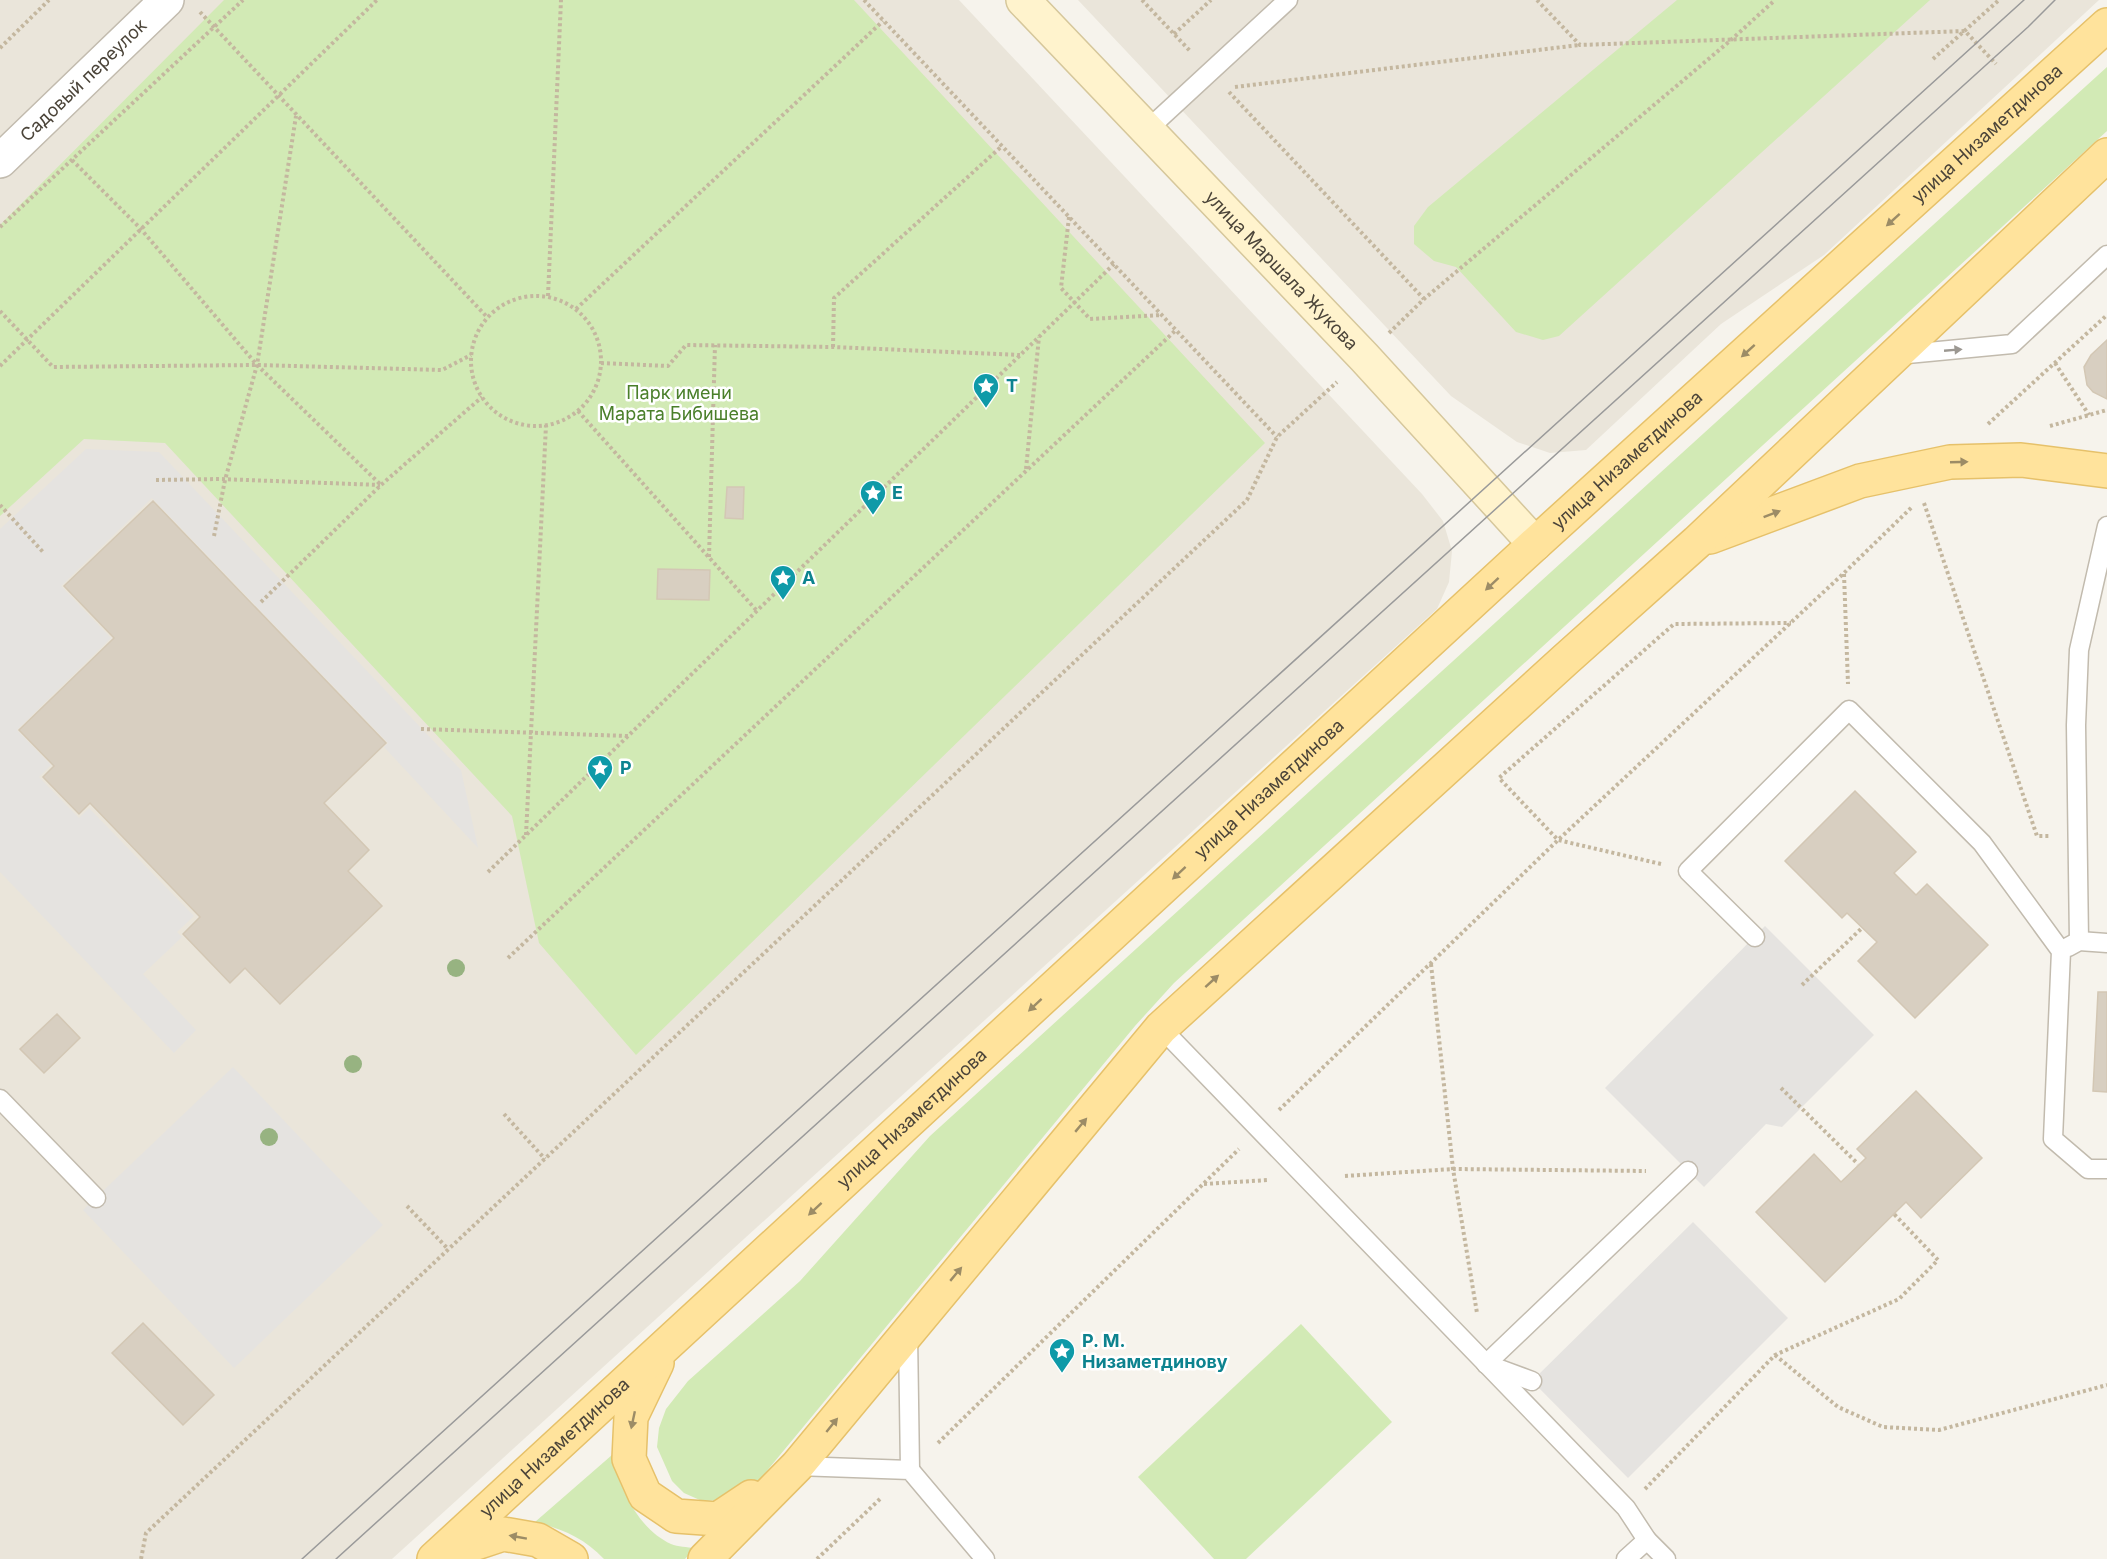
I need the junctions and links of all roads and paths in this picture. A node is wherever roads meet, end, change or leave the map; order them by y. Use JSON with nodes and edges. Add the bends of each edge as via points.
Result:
{"nodes":[{"id":1,"x":49,"y":0,"type":"edge"},
{"id":2,"x":243,"y":0,"type":"edge"},
{"id":3,"x":377,"y":0,"type":"edge"},
{"id":4,"x":561,"y":0,"type":"edge"},
{"id":5,"x":864,"y":0,"type":"edge"},
{"id":6,"x":1023,"y":0,"type":"edge"},
{"id":7,"x":1142,"y":0,"type":"edge"},
{"id":8,"x":1211,"y":0,"type":"edge"},
{"id":9,"x":1288,"y":0,"type":"edge"},
{"id":10,"x":1537,"y":0,"type":"edge"},
{"id":11,"x":1775,"y":0,"type":"edge"},
{"id":12,"x":2000,"y":0,"type":"edge"},
{"id":13,"x":181,"y":3,"type":"edge"},
{"id":14,"x":883,"y":21,"type":"junction"},
{"id":15,"x":2107,"y":25,"type":"edge"},
{"id":16,"x":214,"y":27,"type":"junction"},
{"id":17,"x":1965,"y":31,"type":"junction"},
{"id":18,"x":1174,"y":34,"type":"junction"},
{"id":19,"x":1731,"y":40,"type":"junction"},
{"id":20,"x":1580,"y":45,"type":"junction"},
{"id":21,"x":0,"y":48,"type":"edge"},
{"id":22,"x":1933,"y":59,"type":"dead end"},
{"id":23,"x":1996,"y":64,"type":"dead end"},
{"id":24,"x":1210,"y":72,"type":"junction"},
{"id":25,"x":279,"y":97,"type":"junction"},
{"id":26,"x":296,"y":115,"type":"junction"},
{"id":27,"x":1146,"y":131,"type":"junction"},
{"id":28,"x":1002,"y":146,"type":"junction"},
{"id":29,"x":2107,"y":155,"type":"edge"},
{"id":30,"x":72,"y":160,"type":"junction"},
{"id":31,"x":0,"y":161,"type":"edge"},
{"id":32,"x":1069,"y":216,"type":"junction"},
{"id":33,"x":0,"y":227,"type":"edge"},
{"id":34,"x":140,"y":228,"type":"junction"},
{"id":35,"x":2107,"y":255,"type":"edge"},
{"id":36,"x":1114,"y":264,"type":"junction"},
{"id":37,"x":548,"y":296,"type":"junction"},
{"id":38,"x":1424,"y":299,"type":"junction"},
{"id":39,"x":1074,"y":303,"type":"junction"},
{"id":40,"x":576,"y":309,"type":"junction"},
{"id":41,"x":0,"y":311,"type":"edge"},
{"id":42,"x":1162,"y":315,"type":"junction"},
{"id":43,"x":2107,"y":315,"type":"edge"},
{"id":44,"x":487,"y":317,"type":"junction"},
{"id":45,"x":1176,"y":330,"type":"junction"},
{"id":46,"x":1039,"y":337,"type":"junction"},
{"id":47,"x":27,"y":339,"type":"junction"},
{"id":48,"x":716,"y":345,"type":"junction"},
{"id":49,"x":833,"y":347,"type":"junction"},
{"id":50,"x":471,"y":355,"type":"junction"},
{"id":51,"x":1020,"y":355,"type":"junction"},
{"id":52,"x":1895,"y":355,"type":"junction"},
{"id":53,"x":1364,"y":357,"type":"junction"},
{"id":54,"x":602,"y":363,"type":"junction"},
{"id":55,"x":2055,"y":363,"type":"junction"},
{"id":56,"x":257,"y":365,"type":"junction"},
{"id":57,"x":0,"y":366,"type":"edge"},
{"id":58,"x":482,"y":397,"type":"junction"},
{"id":59,"x":2107,"y":410,"type":"edge"},
{"id":60,"x":578,"y":411,"type":"junction"},
{"id":61,"x":2089,"y":416,"type":"junction"},
{"id":62,"x":546,"y":425,"type":"junction"},
{"id":63,"x":1998,"y":427,"type":"dead end"},
{"id":64,"x":2044,"y":428,"type":"dead end"},
{"id":65,"x":1277,"y":437,"type":"junction"},
{"id":66,"x":1950,"y":462,"type":"junction"},
{"id":67,"x":1026,"y":470,"type":"junction"},
{"id":68,"x":2107,"y":471,"type":"edge"},
{"id":69,"x":156,"y":480,"type":"dead end"},
{"id":70,"x":225,"y":480,"type":"junction"},
{"id":71,"x":381,"y":485,"type":"junction"},
{"id":72,"x":0,"y":505,"type":"edge"},
{"id":73,"x":1914,"y":505,"type":"dead end"},
{"id":74,"x":2107,"y":526,"type":"edge"},
{"id":75,"x":214,"y":536,"type":"dead end"},
{"id":76,"x":1697,"y":542,"type":"junction"},
{"id":77,"x":1535,"y":544,"type":"junction"},
{"id":78,"x":43,"y":552,"type":"dead end"},
{"id":79,"x":709,"y":558,"type":"junction"},
{"id":80,"x":1844,"y":573,"type":"junction"},
{"id":81,"x":261,"y":602,"type":"dead end"},
{"id":82,"x":757,"y":611,"type":"junction"},
{"id":83,"x":1791,"y":622,"type":"junction"},
{"id":84,"x":1849,"y":710,"type":"junction"},
{"id":85,"x":421,"y":729,"type":"dead end"},
{"id":86,"x":530,"y":732,"type":"junction"},
{"id":87,"x":629,"y":736,"type":"junction"},
{"id":88,"x":526,"y":835,"type":"junction"},
{"id":89,"x":2077,"y":837,"type":"junction"},
{"id":90,"x":1558,"y":840,"type":"junction"},
{"id":91,"x":1688,"y":871,"type":"junction"},
{"id":92,"x":488,"y":872,"type":"dead end"},
{"id":93,"x":1862,"y":928,"type":"dead end"},
{"id":94,"x":1755,"y":937,"type":"dead end"},
{"id":95,"x":2079,"y":941,"type":"junction"},
{"id":96,"x":2107,"y":944,"type":"edge"},
{"id":97,"x":2061,"y":951,"type":"junction"},
{"id":98,"x":508,"y":958,"type":"dead end"},
{"id":99,"x":1431,"y":963,"type":"junction"},
{"id":100,"x":1802,"y":985,"type":"dead end"},
{"id":101,"x":1161,"y":1028,"type":"junction"},
{"id":102,"x":1781,"y":1088,"type":"dead end"},
{"id":103,"x":0,"y":1099,"type":"edge"},
{"id":104,"x":504,"y":1114,"type":"dead end"},
{"id":105,"x":1260,"y":1128,"type":"junction"},
{"id":106,"x":545,"y":1159,"type":"junction"},
{"id":107,"x":1858,"y":1164,"type":"dead end"},
{"id":108,"x":1453,"y":1169,"type":"junction"},
{"id":109,"x":2107,"y":1169,"type":"edge"},
{"id":110,"x":1688,"y":1171,"type":"joint"},
{"id":111,"x":1307,"y":1178,"type":"junction"},
{"id":112,"x":1203,"y":1184,"type":"junction"},
{"id":113,"x":96,"y":1198,"type":"dead end"},
{"id":114,"x":407,"y":1206,"type":"dead end"},
{"id":115,"x":1894,"y":1214,"type":"dead end"},
{"id":116,"x":448,"y":1250,"type":"junction"},
{"id":117,"x":908,"y":1332,"type":"junction"},
{"id":118,"x":664,"y":1347,"type":"junction"},
{"id":119,"x":1774,"y":1355,"type":"junction"},
{"id":120,"x":1486,"y":1364,"type":"junction"},
{"id":121,"x":1532,"y":1381,"type":"dead end"},
{"id":122,"x":2107,"y":1385,"type":"edge"},
{"id":123,"x":797,"y":1466,"type":"junction"},
{"id":124,"x":910,"y":1470,"type":"junction"},
{"id":125,"x":1626,"y":1508,"type":"junction"},
{"id":126,"x":1647,"y":1540,"type":"junction"},
{"id":127,"x":436,"y":1558,"type":"edge"},
{"id":128,"x":141,"y":1559,"type":"edge"},
{"id":129,"x":571,"y":1559,"type":"edge"},
{"id":130,"x":705,"y":1559,"type":"edge"},
{"id":131,"x":817,"y":1559,"type":"edge"},
{"id":132,"x":984,"y":1559,"type":"edge"},
{"id":133,"x":1626,"y":1559,"type":"edge"},
{"id":134,"x":1666,"y":1559,"type":"edge"}],
"edges":[{"from":1,"to":21,"type":"path"},
{"from":2,"to":16,"type":"path"},
{"from":3,"to":25,"type":"path"},
{"from":4,"to":37,"type":"path"},
{"from":5,"to":14,"type":"path"},
{"from":6,"to":27,"type":"street","name":"улица Маршала Жукова"},
{"from":7,"to":18,"type":"path"},
{"from":8,"to":18,"type":"path"},
{"from":9,"to":24,"type":"lane"},
{"from":10,"to":20,"type":"path"},
{"from":11,"to":19,"type":"path"},
{"from":12,"to":17,"type":"path"},
{"from":13,"to":16,"type":"path"},
{"from":13,"to":31,"type":"street","name":"Садовый переулок"},
{"from":14,"to":28,"type":"path"},
{"from":14,"to":40,"type":"path"},
{"from":15,"to":77,"type":"main road","name":"улица Низаметдинова","one_way":true},
{"from":16,"to":25,"type":"path"},
{"from":16,"to":30,"type":"path"},
{"from":17,"to":19,"type":"path"},
{"from":17,"to":22,"type":"path"},
{"from":17,"to":23,"type":"path"},
{"from":18,"to":24,"type":"path"},
{"from":19,"to":20,"type":"path"},
{"from":19,"to":38,"type":"path"},
{"from":20,"to":38,"type":"path","via":[[1225,88]]},
{"from":24,"to":27,"type":"lane"},
{"from":25,"to":26,"type":"path"},
{"from":25,"to":34,"type":"path"},
{"from":26,"to":44,"type":"path"},
{"from":26,"to":56,"type":"path"},
{"from":27,"to":53,"type":"street","name":"улица Маршала Жукова"},
{"from":28,"to":32,"type":"path"},
{"from":28,"to":49,"type":"path","via":[[834,298]]},
{"from":29,"to":52,"type":"main road"},
{"from":30,"to":33,"type":"path"},
{"from":30,"to":34,"type":"path"},
{"from":32,"to":36,"type":"path"},
{"from":32,"to":39,"type":"path","via":[[1061,288]]},
{"from":34,"to":47,"type":"path"},
{"from":34,"to":56,"type":"path"},
{"from":52,"to":35,"type":"lane","one_way":true,"via":[[2012,344]]},
{"from":36,"to":39,"type":"path"},
{"from":36,"to":42,"type":"path"},
{"from":37,"to":40,"type":"path"},
{"from":37,"to":44,"type":"path","via":[[526,296],[505,303]]},
{"from":38,"to":53,"type":"path"},
{"from":39,"to":42,"type":"path","via":[[1090,319]]},
{"from":39,"to":46,"type":"path"},
{"from":40,"to":54,"type":"path","via":[[590,324],[599,343]]},
{"from":41,"to":47,"type":"path"},
{"from":42,"to":45,"type":"path"},
{"from":43,"to":55,"type":"path"},
{"from":44,"to":50,"type":"path","via":[[476,334]]},
{"from":45,"to":65,"type":"path"},
{"from":45,"to":67,"type":"path"},
{"from":46,"to":51,"type":"path"},
{"from":46,"to":67,"type":"path"},
{"from":47,"to":56,"type":"path","via":[[53,367]]},
{"from":47,"to":57,"type":"path"},
{"from":48,"to":49,"type":"path"},
{"from":48,"to":54,"type":"path","via":[[686,345],[668,366]]},
{"from":48,"to":79,"type":"path"},
{"from":49,"to":51,"type":"path"},
{"from":50,"to":56,"type":"path","via":[[442,369]]},
{"from":50,"to":58,"type":"path","via":[[473,377]]},
{"from":51,"to":82,"type":"path"},
{"from":52,"to":76,"type":"main road"},
{"from":53,"to":65,"type":"path"},
{"from":53,"to":77,"type":"street","name":"улица Маршала Жукова"},
{"from":54,"to":60,"type":"path","via":[[599,381]]},
{"from":55,"to":61,"type":"path"},
{"from":55,"to":63,"type":"path","via":[[1986,426]]},
{"from":56,"to":70,"type":"path"},
{"from":56,"to":71,"type":"path"},
{"from":58,"to":62,"type":"path","via":[[494,411],[510,420],[527,426]]},
{"from":58,"to":71,"type":"path"},
{"from":59,"to":61,"type":"path"},
{"from":60,"to":62,"type":"path"},
{"from":60,"to":79,"type":"path"},
{"from":61,"to":64,"type":"path"},
{"from":62,"to":86,"type":"path"},
{"from":65,"to":106,"type":"path","via":[[1247,500]]},
{"from":66,"to":68,"type":"main road","one_way":true,"via":[[2020,460]]},
{"from":76,"to":66,"type":"main road","one_way":true,"via":[[1860,481]]},
{"from":66,"to":89,"type":"path","via":[[1922,497],[2033,825],[2037,836]]},
{"from":67,"to":98,"type":"path"},
{"from":69,"to":70,"type":"path"},
{"from":70,"to":71,"type":"path"},
{"from":70,"to":75,"type":"path"},
{"from":71,"to":81,"type":"path"},
{"from":72,"to":78,"type":"path"},
{"from":73,"to":80,"type":"path"},
{"from":74,"to":89,"type":"lane","via":[[2079,650]]},
{"from":101,"to":76,"type":"main road","one_way":true},
{"from":77,"to":118,"type":"main road","name":"улица Низаметдинова","one_way":true},
{"from":79,"to":82,"type":"path"},
{"from":80,"to":83,"type":"path"},
{"from":80,"to":84,"type":"path"},
{"from":82,"to":87,"type":"path"},
{"from":83,"to":90,"type":"path"},
{"from":83,"to":90,"type":"path","via":[[1674,624],[1499,778]]},
{"from":84,"to":91,"type":"lane"},
{"from":84,"to":97,"type":"lane","via":[[1982,843]]},
{"from":85,"to":86,"type":"path"},
{"from":86,"to":87,"type":"path"},
{"from":86,"to":88,"type":"path"},
{"from":87,"to":88,"type":"path"},
{"from":88,"to":92,"type":"path"},
{"from":89,"to":95,"type":"lane"},
{"from":90,"to":91,"type":"path"},
{"from":90,"to":99,"type":"path"},
{"from":91,"to":94,"type":"lane"},
{"from":93,"to":100,"type":"path"},
{"from":95,"to":96,"type":"lane"},
{"from":95,"to":97,"type":"lane"},
{"from":97,"to":109,"type":"lane","via":[[2053,1139],[2088,1168]]},
{"from":99,"to":105,"type":"path"},
{"from":99,"to":108,"type":"path"},
{"from":101,"to":105,"type":"lane"},
{"from":117,"to":101,"type":"main road","one_way":true},
{"from":102,"to":107,"type":"path"},
{"from":103,"to":113,"type":"lane"},
{"from":104,"to":106,"type":"path"},
{"from":105,"to":111,"type":"lane"},
{"from":105,"to":112,"type":"path"},
{"from":106,"to":116,"type":"path"},
{"from":108,"to":110,"type":"path"},
{"from":108,"to":111,"type":"path"},
{"from":108,"to":120,"type":"path"},
{"from":110,"to":120,"type":"lane"},
{"from":111,"to":112,"type":"path"},
{"from":111,"to":120,"type":"lane"},
{"from":112,"to":124,"type":"path"},
{"from":114,"to":116,"type":"path"},
{"from":115,"to":119,"type":"path","via":[[1938,1260],[1899,1299]]},
{"from":116,"to":128,"type":"path","via":[[146,1533]]},
{"from":123,"to":117,"type":"main road","one_way":true},
{"from":117,"to":124,"type":"lane"},
{"from":118,"to":123,"type":"main road","one_way":true,"via":[[632,1417],[629,1459],[645,1495],[676,1516],[718,1519]]},
{"from":118,"to":127,"type":"main road","name":"улица Низаметдинова"},
{"from":119,"to":122,"type":"path","via":[[1838,1407],[1883,1427],[1939,1430]]},
{"from":119,"to":125,"type":"path"},
{"from":120,"to":121,"type":"lane"},
{"from":120,"to":125,"type":"lane"},
{"from":123,"to":124,"type":"lane"},
{"from":123,"to":130,"type":"main road"},
{"from":124,"to":131,"type":"path"},
{"from":124,"to":132,"type":"lane"},
{"from":125,"to":126,"type":"lane"},
{"from":126,"to":133,"type":"lane"},
{"from":126,"to":134,"type":"lane"},
{"from":129,"to":127,"type":"main road","one_way":true,"via":[[538,1540],[503,1534]]}]}
